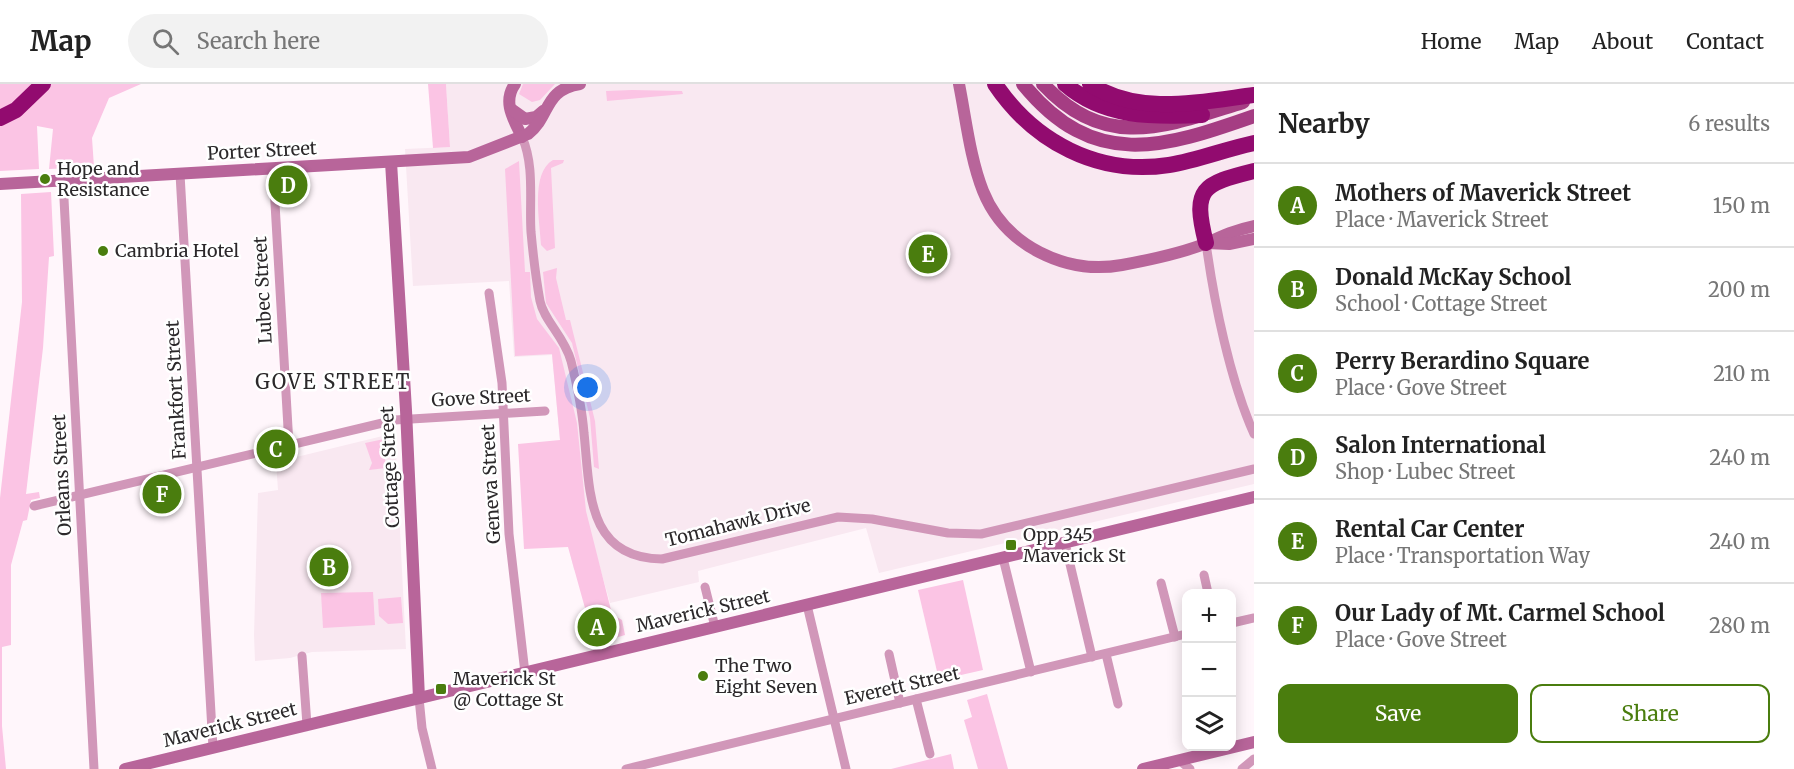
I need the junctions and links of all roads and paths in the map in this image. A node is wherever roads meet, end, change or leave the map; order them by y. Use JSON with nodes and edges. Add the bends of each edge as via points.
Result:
{"nodes":[{"id":1,"x":28,"y":84,"type":"edge"},
{"id":2,"x":43,"y":84,"type":"edge"},
{"id":3,"x":515,"y":84,"type":"edge"},
{"id":4,"x":580,"y":84,"type":"edge"},
{"id":5,"x":959,"y":84,"type":"edge"},
{"id":6,"x":995,"y":84,"type":"edge"},
{"id":7,"x":1023,"y":84,"type":"edge"},
{"id":8,"x":1043,"y":84,"type":"edge"},
{"id":9,"x":1090,"y":84,"type":"edge"},
{"id":10,"x":1068,"y":93,"type":"edge"},
{"id":11,"x":1254,"y":97,"type":"edge"},
{"id":12,"x":510,"y":108,"type":"junction"},
{"id":13,"x":0,"y":110,"type":"edge"},
{"id":14,"x":543,"y":111,"type":"junction"},
{"id":15,"x":1202,"y":115,"type":"joint"},
{"id":16,"x":1254,"y":116,"type":"edge"},
{"id":17,"x":0,"y":118,"type":"edge"},
{"id":18,"x":522,"y":137,"type":"junction"},
{"id":19,"x":1254,"y":143,"type":"edge"},
{"id":20,"x":391,"y":162,"type":"junction"},
{"id":21,"x":273,"y":169,"type":"junction"},
{"id":22,"x":1254,"y":171,"type":"edge"},
{"id":23,"x":180,"y":174,"type":"junction"},
{"id":24,"x":63,"y":180,"type":"junction"},
{"id":25,"x":0,"y":184,"type":"edge"},
{"id":26,"x":1254,"y":226,"type":"edge"},
{"id":27,"x":1254,"y":239,"type":"edge"},
{"id":28,"x":1206,"y":243,"type":"junction"},
{"id":29,"x":489,"y":293,"type":"dead end"},
{"id":30,"x":545,"y":411,"type":"dead end"},
{"id":31,"x":504,"y":413,"type":"junction"},
{"id":32,"x":406,"y":419,"type":"junction"},
{"id":33,"x":1254,"y":434,"type":"edge"},
{"id":34,"x":289,"y":445,"type":"junction"},
{"id":35,"x":197,"y":467,"type":"junction"},
{"id":36,"x":1254,"y":470,"type":"edge"},
{"id":37,"x":80,"y":495,"type":"junction"},
{"id":38,"x":1254,"y":497,"type":"edge"},
{"id":39,"x":34,"y":506,"type":"dead end"},
{"id":40,"x":1065,"y":543,"type":"junction"},
{"id":41,"x":1002,"y":558,"type":"junction"},
{"id":42,"x":1204,"y":575,"type":"dead end"},
{"id":43,"x":1161,"y":583,"type":"dead end"},
{"id":44,"x":705,"y":587,"type":"dead end"},
{"id":45,"x":1207,"y":589,"type":"edge"},
{"id":46,"x":807,"y":605,"type":"junction"},
{"id":47,"x":1254,"y":618,"type":"edge"},
{"id":48,"x":1236,"y":622,"type":"edge"},
{"id":49,"x":715,"y":627,"type":"junction"},
{"id":50,"x":1182,"y":635,"type":"edge"},
{"id":51,"x":1175,"y":637,"type":"junction"},
{"id":52,"x":889,"y":654,"type":"dead end"},
{"id":53,"x":1106,"y":654,"type":"junction"},
{"id":54,"x":302,"y":656,"type":"dead end"},
{"id":55,"x":1092,"y":657,"type":"junction"},
{"id":56,"x":1030,"y":672,"type":"junction"},
{"id":57,"x":525,"y":673,"type":"junction"},
{"id":58,"x":419,"y":698,"type":"junction"},
{"id":59,"x":916,"y":699,"type":"junction"},
{"id":60,"x":900,"y":703,"type":"junction"},
{"id":61,"x":1118,"y":704,"type":"dead end"},
{"id":62,"x":834,"y":719,"type":"junction"},
{"id":63,"x":307,"y":725,"type":"junction"},
{"id":64,"x":1254,"y":742,"type":"edge"},
{"id":65,"x":213,"y":748,"type":"junction"},
{"id":66,"x":930,"y":754,"type":"dead end"},
{"id":67,"x":1254,"y":759,"type":"edge"},
{"id":68,"x":1179,"y":760,"type":"junction"},
{"id":69,"x":94,"y":769,"type":"edge"},
{"id":70,"x":125,"y":769,"type":"edge"},
{"id":71,"x":432,"y":769,"type":"edge"},
{"id":72,"x":626,"y":769,"type":"edge"},
{"id":73,"x":846,"y":769,"type":"edge"},
{"id":74,"x":1143,"y":769,"type":"edge"},
{"id":75,"x":1190,"y":769,"type":"edge"},
{"id":76,"x":1242,"y":769,"type":"edge"}],
"edges":[{"from":1,"to":13,"type":"highway"},
{"from":2,"to":17,"type":"highway","via":[[16,110]]},
{"from":3,"to":12,"type":"main road","via":[[509,94]]},
{"from":4,"to":14,"type":"main road","name":"Porter Street","via":[[558,92]]},
{"from":5,"to":28,"type":"main road","via":[[984,194],[1003,223],[1029,246],[1060,261],[1106,267]]},
{"from":6,"to":19,"type":"highway","via":[[1013,108],[1041,134],[1092,160],[1136,167],[1184,162]]},
{"from":7,"to":16,"type":"main road","via":[[1068,125],[1121,144],[1177,142]]},
{"from":8,"to":10,"type":"main road"},
{"from":9,"to":11,"type":"highway","via":[[1113,97],[1145,104]]},
{"from":10,"to":15,"type":"highway","via":[[1128,114]]},
{"from":11,"to":15,"type":"main road"},
{"from":12,"to":14,"type":"main road","via":[[525,119]]},
{"from":12,"to":18,"type":"main road"},
{"from":14,"to":18,"type":"main road","name":"Porter Street","via":[[536,126]]},
{"from":18,"to":20,"type":"main road","name":"Porter Street","via":[[469,157]]},
{"from":18,"to":36,"type":"street","name":"Tomahawk Drive","via":[[529,161],[531,232],[541,305],[567,345],[579,395],[591,501],[605,533],[623,552],[662,559],[838,517],[981,534]]},
{"from":20,"to":21,"type":"main road","name":"Porter Street"},
{"from":20,"to":32,"type":"main road","name":"Cottage Street"},
{"from":21,"to":23,"type":"main road","name":"Porter Street"},
{"from":21,"to":34,"type":"street","name":"Lubec Street"},
{"from":22,"to":28,"type":"highway","via":[[1219,180],[1202,196],[1199,213]]},
{"from":23,"to":24,"type":"main road","name":"Porter Street"},
{"from":23,"to":35,"type":"street","name":"Frankfort Street"},
{"from":24,"to":25,"type":"main road","name":"Porter Street"},
{"from":24,"to":37,"type":"street","name":"Orleans Street"},
{"from":26,"to":28,"type":"main road","via":[[1226,232]]},
{"from":27,"to":28,"type":"main road"},
{"from":28,"to":33,"type":"street","via":[[1244,412]]},
{"from":29,"to":31,"type":"street","name":"Geneva Street"},
{"from":30,"to":31,"type":"street","name":"Gove Street"},
{"from":31,"to":32,"type":"street","name":"Gove Street"},
{"from":31,"to":57,"type":"street","name":"Geneva Street","via":[[509,534]]},
{"from":32,"to":34,"type":"street","name":"Gove Street"},
{"from":32,"to":58,"type":"main road","name":"Cottage Street"},
{"from":34,"to":35,"type":"street","name":"Gove Street"},
{"from":35,"to":37,"type":"street","name":"Gove Street"},
{"from":35,"to":65,"type":"street","name":"Frankfort Street"},
{"from":37,"to":39,"type":"street","name":"Gove Street"},
{"from":37,"to":69,"type":"street","name":"Orleans Street"},
{"from":38,"to":40,"type":"main road","name":"Maverick Street"},
{"from":40,"to":41,"type":"main road","name":"Maverick Street"},
{"from":40,"to":55,"type":"street"},
{"from":41,"to":46,"type":"main road","name":"Maverick Street"},
{"from":41,"to":56,"type":"street"},
{"from":42,"to":45,"type":"street"},
{"from":43,"to":51,"type":"street"},
{"from":44,"to":49,"type":"street"},
{"from":46,"to":49,"type":"main road","name":"Maverick Street"},
{"from":46,"to":62,"type":"street"},
{"from":47,"to":48,"type":"street"},
{"from":49,"to":57,"type":"main road","name":"Maverick Street"},
{"from":50,"to":51,"type":"street","name":"Everett Street"},
{"from":51,"to":53,"type":"street","name":"Everett Street"},
{"from":52,"to":60,"type":"street"},
{"from":53,"to":55,"type":"street","name":"Everett Street"},
{"from":53,"to":61,"type":"street"},
{"from":54,"to":63,"type":"street"},
{"from":55,"to":56,"type":"street","name":"Everett Street"},
{"from":56,"to":59,"type":"street","name":"Everett Street"},
{"from":57,"to":58,"type":"main road","name":"Maverick Street"},
{"from":58,"to":63,"type":"main road","name":"Maverick Street"},
{"from":58,"to":71,"type":"street","name":"Cottage Street"},
{"from":59,"to":60,"type":"street","name":"Everett Street"},
{"from":59,"to":66,"type":"street"},
{"from":60,"to":62,"type":"street","name":"Everett Street"},
{"from":62,"to":72,"type":"street","name":"Everett Street"},
{"from":62,"to":73,"type":"street"},
{"from":63,"to":65,"type":"main road","name":"Maverick Street"},
{"from":64,"to":68,"type":"main road"},
{"from":65,"to":70,"type":"main road","name":"Maverick Street"},
{"from":67,"to":76,"type":"street"},
{"from":68,"to":74,"type":"main road"},
{"from":68,"to":75,"type":"street"}]}
